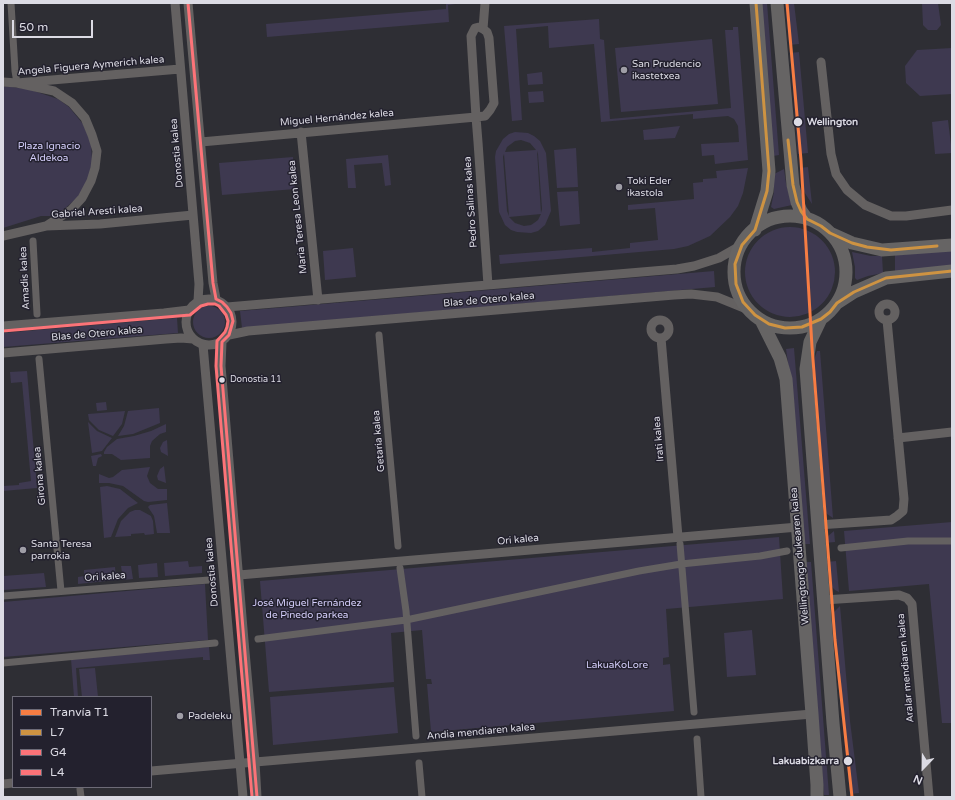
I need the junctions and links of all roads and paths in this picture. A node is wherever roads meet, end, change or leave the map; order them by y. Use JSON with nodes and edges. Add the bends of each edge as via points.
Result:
{"nodes":[{"id":1,"x":11,"y":3,"type":"edge"},
{"id":2,"x":176,"y":3,"type":"edge"},
{"id":3,"x":188,"y":3,"type":"edge"},
{"id":4,"x":485,"y":3,"type":"edge"},
{"id":5,"x":756,"y":3,"type":"edge"},
{"id":6,"x":777,"y":3,"type":"edge"},
{"id":7,"x":483,"y":29,"type":"junction"},
{"id":8,"x":821,"y":62,"type":"dead end"},
{"id":9,"x":180,"y":69,"type":"junction"},
{"id":10,"x":3,"y":82,"type":"edge"},
{"id":11,"x":17,"y":83,"type":"junction"},
{"id":12,"x":476,"y":118,"type":"junction"},
{"id":13,"x":302,"y":132,"type":"junction"},
{"id":14,"x":201,"y":142,"type":"junction"},
{"id":15,"x":952,"y":210,"type":"edge"},
{"id":16,"x":193,"y":215,"type":"junction"},
{"id":17,"x":807,"y":219,"type":"junction"},
{"id":18,"x":46,"y":226,"type":"junction"},
{"id":19,"x":754,"y":230,"type":"junction"},
{"id":20,"x":830,"y":233,"type":"junction"},
{"id":21,"x":3,"y":236,"type":"edge"},
{"id":22,"x":33,"y":241,"type":"dead end"},
{"id":23,"x":742,"y":245,"type":"junction"},
{"id":24,"x":952,"y":245,"type":"edge"},
{"id":25,"x":952,"y":271,"type":"edge"},
{"id":26,"x":488,"y":285,"type":"junction"},
{"id":27,"x":216,"y":299,"type":"junction"},
{"id":28,"x":318,"y":300,"type":"junction"},
{"id":29,"x":198,"y":301,"type":"junction"},
{"id":30,"x":837,"y":303,"type":"junction"},
{"id":31,"x":227,"y":307,"type":"junction"},
{"id":32,"x":189,"y":310,"type":"junction"},
{"id":33,"x":749,"y":310,"type":"junction"},
{"id":34,"x":37,"y":314,"type":"dead end"},
{"id":35,"x":821,"y":319,"type":"junction"},
{"id":36,"x":761,"y":320,"type":"junction"},
{"id":37,"x":888,"y":320,"type":"dead end"},
{"id":38,"x":3,"y":326,"type":"edge"},
{"id":39,"x":379,"y":335,"type":"dead end"},
{"id":40,"x":229,"y":336,"type":"junction"},
{"id":41,"x":661,"y":338,"type":"dead end"},
{"id":42,"x":193,"y":339,"type":"junction"},
{"id":43,"x":222,"y":342,"type":"junction"},
{"id":44,"x":203,"y":345,"type":"junction"},
{"id":45,"x":3,"y":353,"type":"edge"},
{"id":46,"x":39,"y":359,"type":"dead end"},
{"id":47,"x":952,"y":432,"type":"edge"},
{"id":48,"x":898,"y":438,"type":"junction"},
{"id":49,"x":818,"y":524,"type":"junction"},
{"id":50,"x":798,"y":527,"type":"junction"},
{"id":51,"x":679,"y":541,"type":"junction"},
{"id":52,"x":952,"y":541,"type":"edge"},
{"id":53,"x":398,"y":546,"type":"dead end"},
{"id":54,"x":841,"y":548,"type":"dead end"},
{"id":55,"x":787,"y":551,"type":"dead end"},
{"id":56,"x":681,"y":564,"type":"junction"},
{"id":57,"x":400,"y":568,"type":"dead end"},
{"id":58,"x":240,"y":575,"type":"junction"},
{"id":59,"x":209,"y":580,"type":"dead end"},
{"id":60,"x":61,"y":591,"type":"junction"},
{"id":61,"x":3,"y":596,"type":"edge"},
{"id":62,"x":824,"y":600,"type":"junction"},
{"id":63,"x":406,"y":620,"type":"junction"},
{"id":64,"x":258,"y":639,"type":"dead end"},
{"id":65,"x":215,"y":643,"type":"dead end"},
{"id":66,"x":3,"y":662,"type":"edge"},
{"id":67,"x":694,"y":712,"type":"dead end"},
{"id":68,"x":812,"y":714,"type":"junction"},
{"id":69,"x":416,"y":736,"type":"dead end"},
{"id":70,"x":696,"y":739,"type":"dead end"},
{"id":71,"x":256,"y":762,"type":"junction"},
{"id":72,"x":240,"y":763,"type":"junction"},
{"id":73,"x":419,"y":763,"type":"dead end"},
{"id":74,"x":152,"y":771,"type":"edge"},
{"id":75,"x":243,"y":797,"type":"edge"},
{"id":76,"x":257,"y":797,"type":"edge"},
{"id":77,"x":422,"y":797,"type":"edge"},
{"id":78,"x":701,"y":797,"type":"edge"},
{"id":79,"x":817,"y":797,"type":"edge"},
{"id":80,"x":840,"y":797,"type":"edge"},
{"id":81,"x":929,"y":797,"type":"edge"}],
"edges":[{"from":1,"to":11,"type":"street"},
{"from":2,"to":9,"type":"street","name":"Donostia kalea"},
{"from":3,"to":14,"type":"street"},
{"from":4,"to":7,"type":"street"},
{"from":5,"to":19,"type":"main road","via":[[769,171],[767,191]]},
{"from":6,"to":17,"type":"main road","via":[[793,185],[797,202]]},
{"from":7,"to":12,"type":"street","name":"Pedro Salinas kalea","via":[[475,28],[470,36]]},
{"from":7,"to":12,"type":"street","via":[[487,32],[488,38],[494,103],[485,116]]},
{"from":8,"to":15,"type":"street","via":[[831,154],[836,174],[847,190],[865,205],[892,216]]},
{"from":9,"to":11,"type":"street","name":"Angela Figuera Aymerich kalea"},
{"from":9,"to":16,"type":"street","name":"Donostia kalea"},
{"from":10,"to":11,"type":"street","name":"Angela Figuera Aymerich kalea"},
{"from":11,"to":18,"type":"street","via":[[54,91],[72,103],[85,118],[96,151],[95,168],[82,198],[71,210]]},
{"from":12,"to":13,"type":"street","name":"Miguel Hernández kalea"},
{"from":12,"to":26,"type":"street","name":"Pedro Salinas kalea"},
{"from":13,"to":14,"type":"street","name":"Miguel Hernández kalea"},
{"from":13,"to":28,"type":"street","name":"Maria Teresa Leon kalea"},
{"from":14,"to":27,"type":"street"},
{"from":16,"to":18,"type":"street","name":"Gabriel Aresti kalea","via":[[100,224]]},
{"from":16,"to":29,"type":"street","name":"Donostia kalea"},
{"from":17,"to":19,"type":"main road","via":[[784,217]]},
{"from":17,"to":20,"type":"main road"},
{"from":18,"to":21,"type":"street","name":"Gabriel Aresti kalea"},
{"from":19,"to":23,"type":"main road"},
{"from":20,"to":24,"type":"main road","via":[[852,243],[882,250]]},
{"from":20,"to":30,"type":"main road","via":[[842,251],[846,272],[842,294]]},
{"from":22,"to":34,"type":"street","name":"Amadis kalea"},
{"from":23,"to":26,"type":"street","name":"Blas de Otero kalea","via":[[719,258],[694,266]]},
{"from":23,"to":33,"type":"main road","via":[[735,264],[735,279],[739,293]]},
{"from":25,"to":30,"type":"main road","via":[[886,278],[854,292]]},
{"from":26,"to":28,"type":"street","name":"Blas de Otero kalea"},
{"from":27,"to":29,"type":"street"},
{"from":27,"to":31,"type":"street"},
{"from":28,"to":31,"type":"street","name":"Blas de Otero kalea"},
{"from":29,"to":32,"type":"street"},
{"from":30,"to":35,"type":"main road"},
{"from":31,"to":40,"type":"street","via":[[233,321]]},
{"from":32,"to":38,"type":"street","name":"Blas de Otero kalea"},
{"from":32,"to":42,"type":"street","via":[[186,322]]},
{"from":33,"to":36,"type":"main road"},
{"from":33,"to":40,"type":"street","name":"Blas de Otero kalea","via":[[717,298],[691,294],[248,331]]},
{"from":35,"to":36,"type":"main road","via":[[794,328],[777,326]]},
{"from":35,"to":49,"type":"main road","name":"Wellingtongo dukearen kalea","via":[[811,339],[806,370]]},
{"from":36,"to":50,"type":"main road","name":"Wellingtongo dukearen kalea","via":[[780,358],[786,379]]},
{"from":37,"to":48,"type":"street"},
{"from":39,"to":53,"type":"street","name":"Getaria kalea"},
{"from":40,"to":43,"type":"street"},
{"from":41,"to":51,"type":"street","name":"Irati kalea"},
{"from":42,"to":44,"type":"street"},
{"from":42,"to":45,"type":"street","name":"Blas de Otero kalea"},
{"from":43,"to":44,"type":"street","via":[[216,345]]},
{"from":43,"to":58,"type":"street","via":[[221,366]]},
{"from":44,"to":72,"type":"street","name":"Donostia kalea"},
{"from":46,"to":60,"type":"street","name":"Girona kalea"},
{"from":47,"to":48,"type":"street"},
{"from":48,"to":49,"type":"street","via":[[903,511],[890,520]]},
{"from":49,"to":62,"type":"main road","name":"Wellingtongo dukearen kalea"},
{"from":50,"to":51,"type":"street","name":"Ori kalea"},
{"from":50,"to":68,"type":"main road","name":"Wellingtongo dukearen kalea"},
{"from":51,"to":56,"type":"street","name":"Irati kalea"},
{"from":51,"to":58,"type":"street","name":"Ori kalea"},
{"from":52,"to":54,"type":"street","via":[[908,541]]},
{"from":55,"to":56,"type":"street"},
{"from":56,"to":63,"type":"street"},
{"from":56,"to":67,"type":"street","name":"Irati kalea"},
{"from":57,"to":63,"type":"street"},
{"from":58,"to":71,"type":"street"},
{"from":59,"to":60,"type":"street","name":"Ori kalea"},
{"from":60,"to":61,"type":"street","name":"Ori kalea"},
{"from":62,"to":80,"type":"main road","name":"Wellingtongo dukearen kalea"},
{"from":62,"to":81,"type":"street","name":"Aralar mendiaren kalea","via":[[899,595],[907,598],[912,604]]},
{"from":63,"to":64,"type":"street"},
{"from":63,"to":69,"type":"street"},
{"from":65,"to":66,"type":"street"},
{"from":68,"to":71,"type":"street","name":"Andia mendiaren kalea"},
{"from":68,"to":79,"type":"main road","name":"Wellingtongo dukearen kalea"},
{"from":70,"to":78,"type":"street"},
{"from":71,"to":72,"type":"street","name":"Andia mendiaren kalea"},
{"from":71,"to":76,"type":"street"},
{"from":72,"to":74,"type":"street","name":"Andia mendiaren kalea"},
{"from":72,"to":75,"type":"street","name":"Donostia kalea"},
{"from":73,"to":77,"type":"street"}]}
